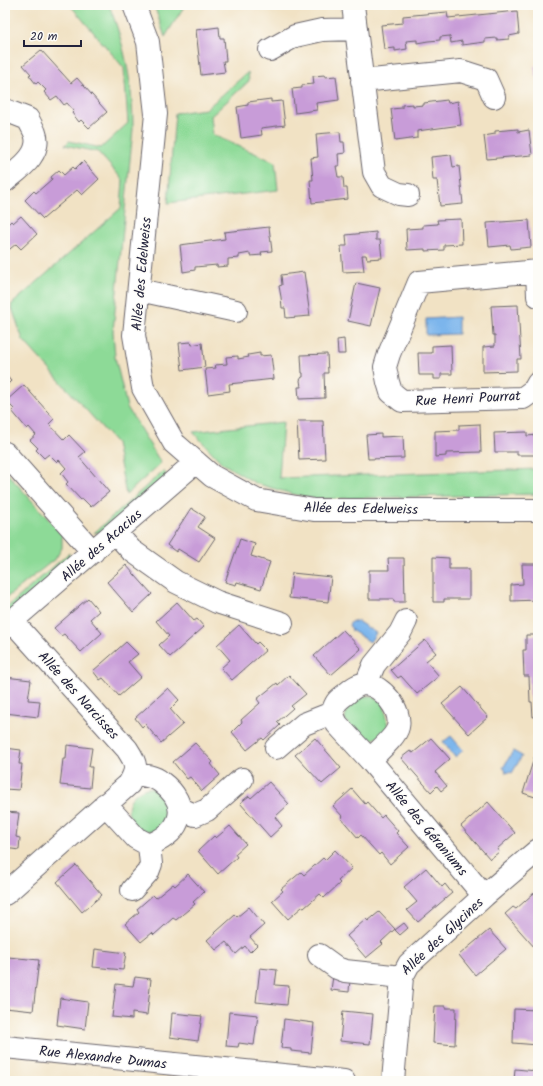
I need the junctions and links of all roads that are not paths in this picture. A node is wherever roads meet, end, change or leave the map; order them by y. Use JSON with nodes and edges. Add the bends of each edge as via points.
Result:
{"nodes":[{"id":1,"x":134,"y":5,"type":"edge"},
{"id":2,"x":353,"y":5,"type":"edge"},
{"id":3,"x":356,"y":29,"type":"junction"},
{"id":4,"x":270,"y":50,"type":"dead end"},
{"id":5,"x":362,"y":81,"type":"junction"},
{"id":6,"x":494,"y":97,"type":"dead end"},
{"id":7,"x":5,"y":110,"type":"edge"},
{"id":8,"x":7,"y":176,"type":"edge"},
{"id":9,"x":408,"y":195,"type":"dead end"},
{"id":10,"x":538,"y":271,"type":"edge"},
{"id":11,"x":139,"y":290,"type":"junction"},
{"id":12,"x":538,"y":296,"type":"edge"},
{"id":13,"x":236,"y":311,"type":"dead end"},
{"id":14,"x":538,"y":383,"type":"edge"},
{"id":15,"x":5,"y":453,"type":"edge"},
{"id":16,"x":196,"y":462,"type":"junction"},
{"id":17,"x":538,"y":510,"type":"edge"},
{"id":18,"x":116,"y":532,"type":"junction"},
{"id":19,"x":93,"y":552,"type":"junction"},
{"id":20,"x":406,"y":621,"type":"dead end"},
{"id":21,"x":282,"y":623,"type":"dead end"},
{"id":22,"x":9,"y":624,"type":"edge"},
{"id":23,"x":366,"y":684,"type":"junction"},
{"id":24,"x":332,"y":713,"type":"junction"},
{"id":25,"x":276,"y":748,"type":"dead end"},
{"id":26,"x":370,"y":760,"type":"junction"},
{"id":27,"x":134,"y":774,"type":"junction"},
{"id":28,"x":242,"y":779,"type":"dead end"},
{"id":29,"x":105,"y":804,"type":"junction"},
{"id":30,"x":181,"y":809,"type":"junction"},
{"id":31,"x":149,"y":845,"type":"junction"},
{"id":32,"x":536,"y":858,"type":"edge"},
{"id":33,"x":132,"y":890,"type":"dead end"},
{"id":34,"x":5,"y":894,"type":"edge"},
{"id":35,"x":484,"y":896,"type":"junction"},
{"id":36,"x":319,"y":955,"type":"dead end"},
{"id":37,"x":402,"y":977,"type":"junction"},
{"id":38,"x":5,"y":1047,"type":"edge"},
{"id":39,"x":344,"y":1081,"type":"edge"},
{"id":40,"x":393,"y":1081,"type":"edge"}],
"edges":[{"from":1,"to":11,"type":"street","name":"Allée des Edelweiss","via":[[148,42],[156,114]]},
{"from":2,"to":3,"type":"street"},
{"from":3,"to":4,"type":"street","via":[[322,30],[295,36]]},
{"from":3,"to":5,"type":"street"},
{"from":5,"to":6,"type":"street","via":[[462,71],[486,79]]},
{"from":5,"to":9,"type":"street","via":[[374,172],[382,186]]},
{"from":7,"to":8,"type":"street","via":[[28,119],[36,134],[36,146],[31,158]]},
{"from":10,"to":12,"type":"street","name":"Rue Henri Pourrat"},
{"from":10,"to":14,"type":"street","name":"Rue Henri Pourrat","via":[[419,282],[386,367],[391,392],[402,401],[524,398]]},
{"from":11,"to":13,"type":"street"},
{"from":11,"to":16,"type":"street","name":"Allée des Edelweiss","via":[[134,335],[143,388],[174,443]]},
{"from":15,"to":19,"type":"street"},
{"from":16,"to":17,"type":"street","name":"Allée des Edelweiss","via":[[212,476],[256,500],[314,510]]},
{"from":16,"to":18,"type":"street","name":"Allée des Acacias"},
{"from":18,"to":19,"type":"street","name":"Allée des Acacias"},
{"from":18,"to":21,"type":"street","via":[[131,550],[176,582],[217,602]]},
{"from":19,"to":22,"type":"street","name":"Allée des Acacias"},
{"from":20,"to":23,"type":"street","via":[[400,633],[374,665]]},
{"from":22,"to":27,"type":"street","name":"Allée des Narcisses","via":[[127,749],[135,762]]},
{"from":23,"to":24,"type":"street","via":[[357,685],[336,702]]},
{"from":23,"to":26,"type":"street","via":[[376,688],[390,700],[398,717],[398,728]]},
{"from":24,"to":25,"type":"street","via":[[304,724]]},
{"from":24,"to":26,"type":"street","name":"Allée des Géraniums","via":[[337,724]]},
{"from":26,"to":35,"type":"street","name":"Allée des Géraniums"},
{"from":27,"to":29,"type":"street","via":[[129,784]]},
{"from":27,"to":30,"type":"street","via":[[160,781],[177,798]]},
{"from":28,"to":30,"type":"street","via":[[207,810],[195,814]]},
{"from":29,"to":31,"type":"street","via":[[136,838]]},
{"from":29,"to":34,"type":"street"},
{"from":30,"to":31,"type":"street","via":[[171,831],[161,840]]},
{"from":31,"to":33,"type":"street","via":[[151,864],[148,872]]},
{"from":32,"to":35,"type":"street","name":"Allée des Glycines"},
{"from":35,"to":37,"type":"street","name":"Allée des Glycines","via":[[409,964]]},
{"from":36,"to":37,"type":"street","name":"Allée des Glycines","via":[[345,971]]},
{"from":37,"to":40,"type":"street"},
{"from":38,"to":39,"type":"street","name":"Rue Alexandre Dumas"}]}
